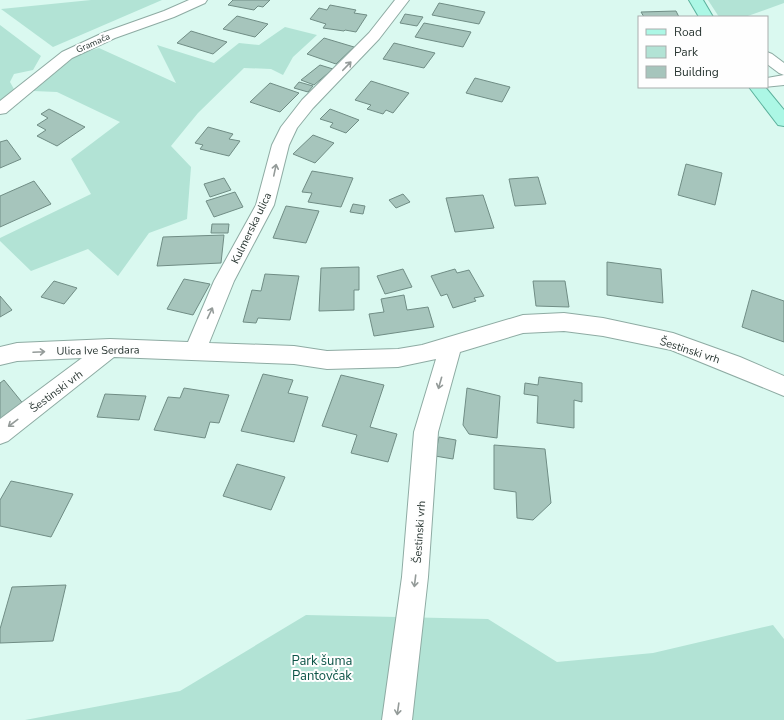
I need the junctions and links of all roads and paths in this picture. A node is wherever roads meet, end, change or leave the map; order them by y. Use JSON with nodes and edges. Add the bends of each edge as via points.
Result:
{"nodes":[{"id":1,"x":200,"y":0,"type":"edge"},
{"id":2,"x":402,"y":0,"type":"edge"},
{"id":3,"x":696,"y":0,"type":"edge"},
{"id":4,"x":705,"y":16,"type":"edge"},
{"id":5,"x":768,"y":58,"type":"edge"},
{"id":6,"x":784,"y":70,"type":"edge"},
{"id":7,"x":784,"y":80,"type":"edge"},
{"id":8,"x":768,"y":83,"type":"edge"},
{"id":9,"x":758,"y":88,"type":"edge"},
{"id":10,"x":0,"y":108,"type":"edge"},
{"id":11,"x":784,"y":121,"type":"edge"},
{"id":12,"x":451,"y":345,"type":"junction"},
{"id":13,"x":110,"y":348,"type":"junction"},
{"id":14,"x":196,"y":350,"type":"junction"},
{"id":15,"x":0,"y":356,"type":"edge"},
{"id":16,"x":784,"y":386,"type":"edge"},
{"id":17,"x":0,"y":432,"type":"edge"},
{"id":18,"x":396,"y":720,"type":"edge"}],
"edges":[{"from":1,"to":10,"type":"street","name":"Gramača","via":[[110,35],[67,55]]},
{"from":14,"to":2,"type":"street","name":"Kulmerska ulica","one_way":true,"via":[[201,332],[244,242],[265,206],[279,150],[288,128],[380,30]]},
{"from":3,"to":4,"type":"main road"},
{"from":5,"to":6,"type":"street"},
{"from":7,"to":8,"type":"street"},
{"from":9,"to":11,"type":"main road"},
{"from":12,"to":14,"type":"street","name":"Šestinski vrh","via":[[422,354],[369,360],[327,360],[294,355]]},
{"from":12,"to":16,"type":"street","name":"Šestinski vrh","via":[[523,324],[582,324],[673,342]]},
{"from":12,"to":18,"type":"street","name":"Šestinski vrh","one_way":true,"via":[[426,432],[415,577]]},
{"from":13,"to":14,"type":"street","name":"Ulica Ive Serdara"},
{"from":15,"to":13,"type":"street","name":"Ulica Ive Serdara","one_way":true,"via":[[17,352]]},
{"from":13,"to":17,"type":"street","name":"Šestinski vrh","one_way":true}]}
